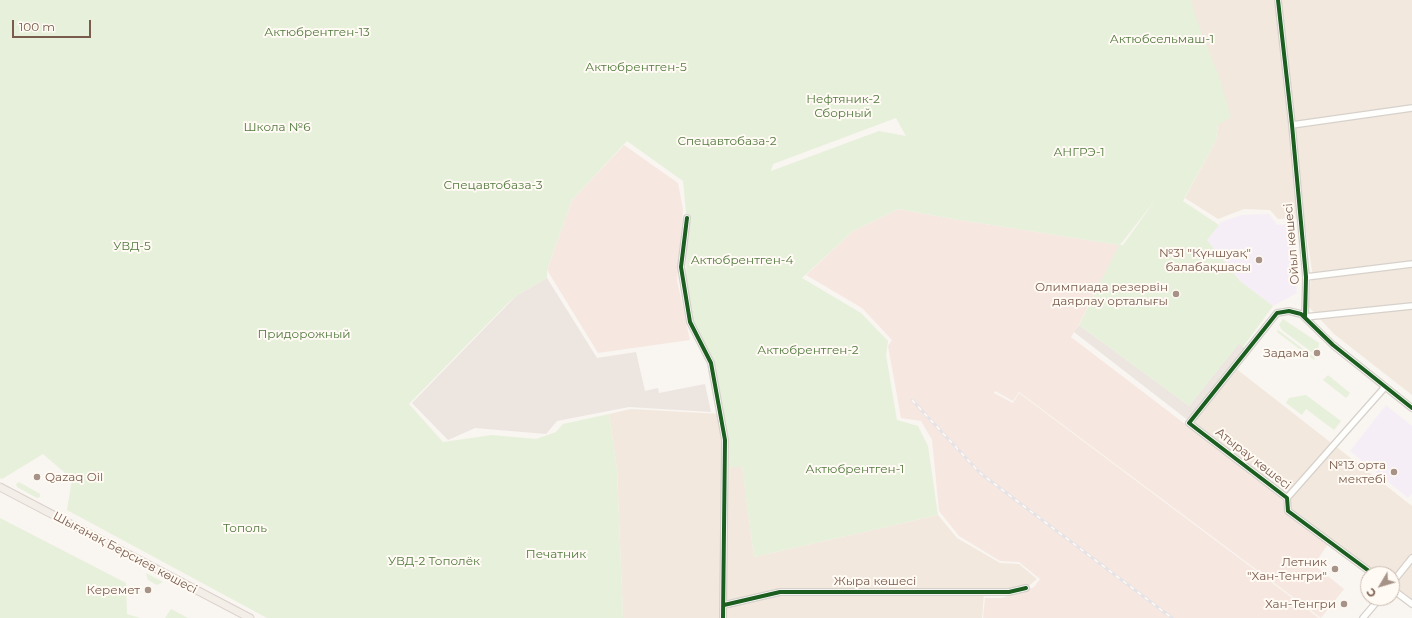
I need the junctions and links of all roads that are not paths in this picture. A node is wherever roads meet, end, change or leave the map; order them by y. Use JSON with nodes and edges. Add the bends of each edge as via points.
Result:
{"nodes":[{"id":1,"x":1278,"y":0,"type":"edge"},
{"id":2,"x":1412,"y":108,"type":"edge"},
{"id":3,"x":1292,"y":125,"type":"junction"},
{"id":4,"x":687,"y":218,"type":"dead end"},
{"id":5,"x":1412,"y":264,"type":"edge"},
{"id":6,"x":1306,"y":277,"type":"junction"},
{"id":7,"x":1412,"y":306,"type":"edge"},
{"id":8,"x":1305,"y":317,"type":"junction"},
{"id":9,"x":1385,"y":387,"type":"junction"},
{"id":10,"x":1412,"y":408,"type":"edge"},
{"id":11,"x":0,"y":487,"type":"edge"},
{"id":12,"x":1287,"y":498,"type":"junction"},
{"id":13,"x":1412,"y":558,"type":"edge"},
{"id":14,"x":1362,"y":566,"type":"edge"},
{"id":15,"x":1400,"y":573,"type":"edge"},
{"id":16,"x":1026,"y":588,"type":"dead end"},
{"id":17,"x":1400,"y":595,"type":"edge"},
{"id":18,"x":1412,"y":604,"type":"edge"},
{"id":19,"x":724,"y":605,"type":"junction"},
{"id":20,"x":1373,"y":606,"type":"edge"},
{"id":21,"x":250,"y":618,"type":"edge"},
{"id":22,"x":723,"y":618,"type":"edge"},
{"id":23,"x":1363,"y":618,"type":"edge"}],
"edges":[{"from":1,"to":3,"type":"street","name":"Ойыл көшесі"},
{"from":2,"to":3,"type":"street"},
{"from":3,"to":6,"type":"street","name":"Ойыл көшесі"},
{"from":4,"to":19,"type":"street","via":[[681,267],[690,322],[711,363],[725,440]]},
{"from":5,"to":6,"type":"street"},
{"from":6,"to":8,"type":"street","name":"Ойыл көшесі"},
{"from":7,"to":8,"type":"street"},
{"from":8,"to":9,"type":"street","via":[[1333,345]]},
{"from":8,"to":12,"type":"street","name":"Атырау көшесі","via":[[1290,311],[1277,313],[1189,423]]},
{"from":9,"to":10,"type":"street"},
{"from":9,"to":12,"type":"street"},
{"from":11,"to":21,"type":"main road","name":"Шығанақ Берсиев көшесі"},
{"from":12,"to":14,"type":"street","name":"Атырау көшесі","via":[[1288,511]]},
{"from":13,"to":15,"type":"street"},
{"from":16,"to":19,"type":"street","name":"Жыра көшесі","via":[[1009,592],[780,592]]},
{"from":17,"to":18,"type":"street"},
{"from":19,"to":22,"type":"street"},
{"from":20,"to":23,"type":"street"}]}
